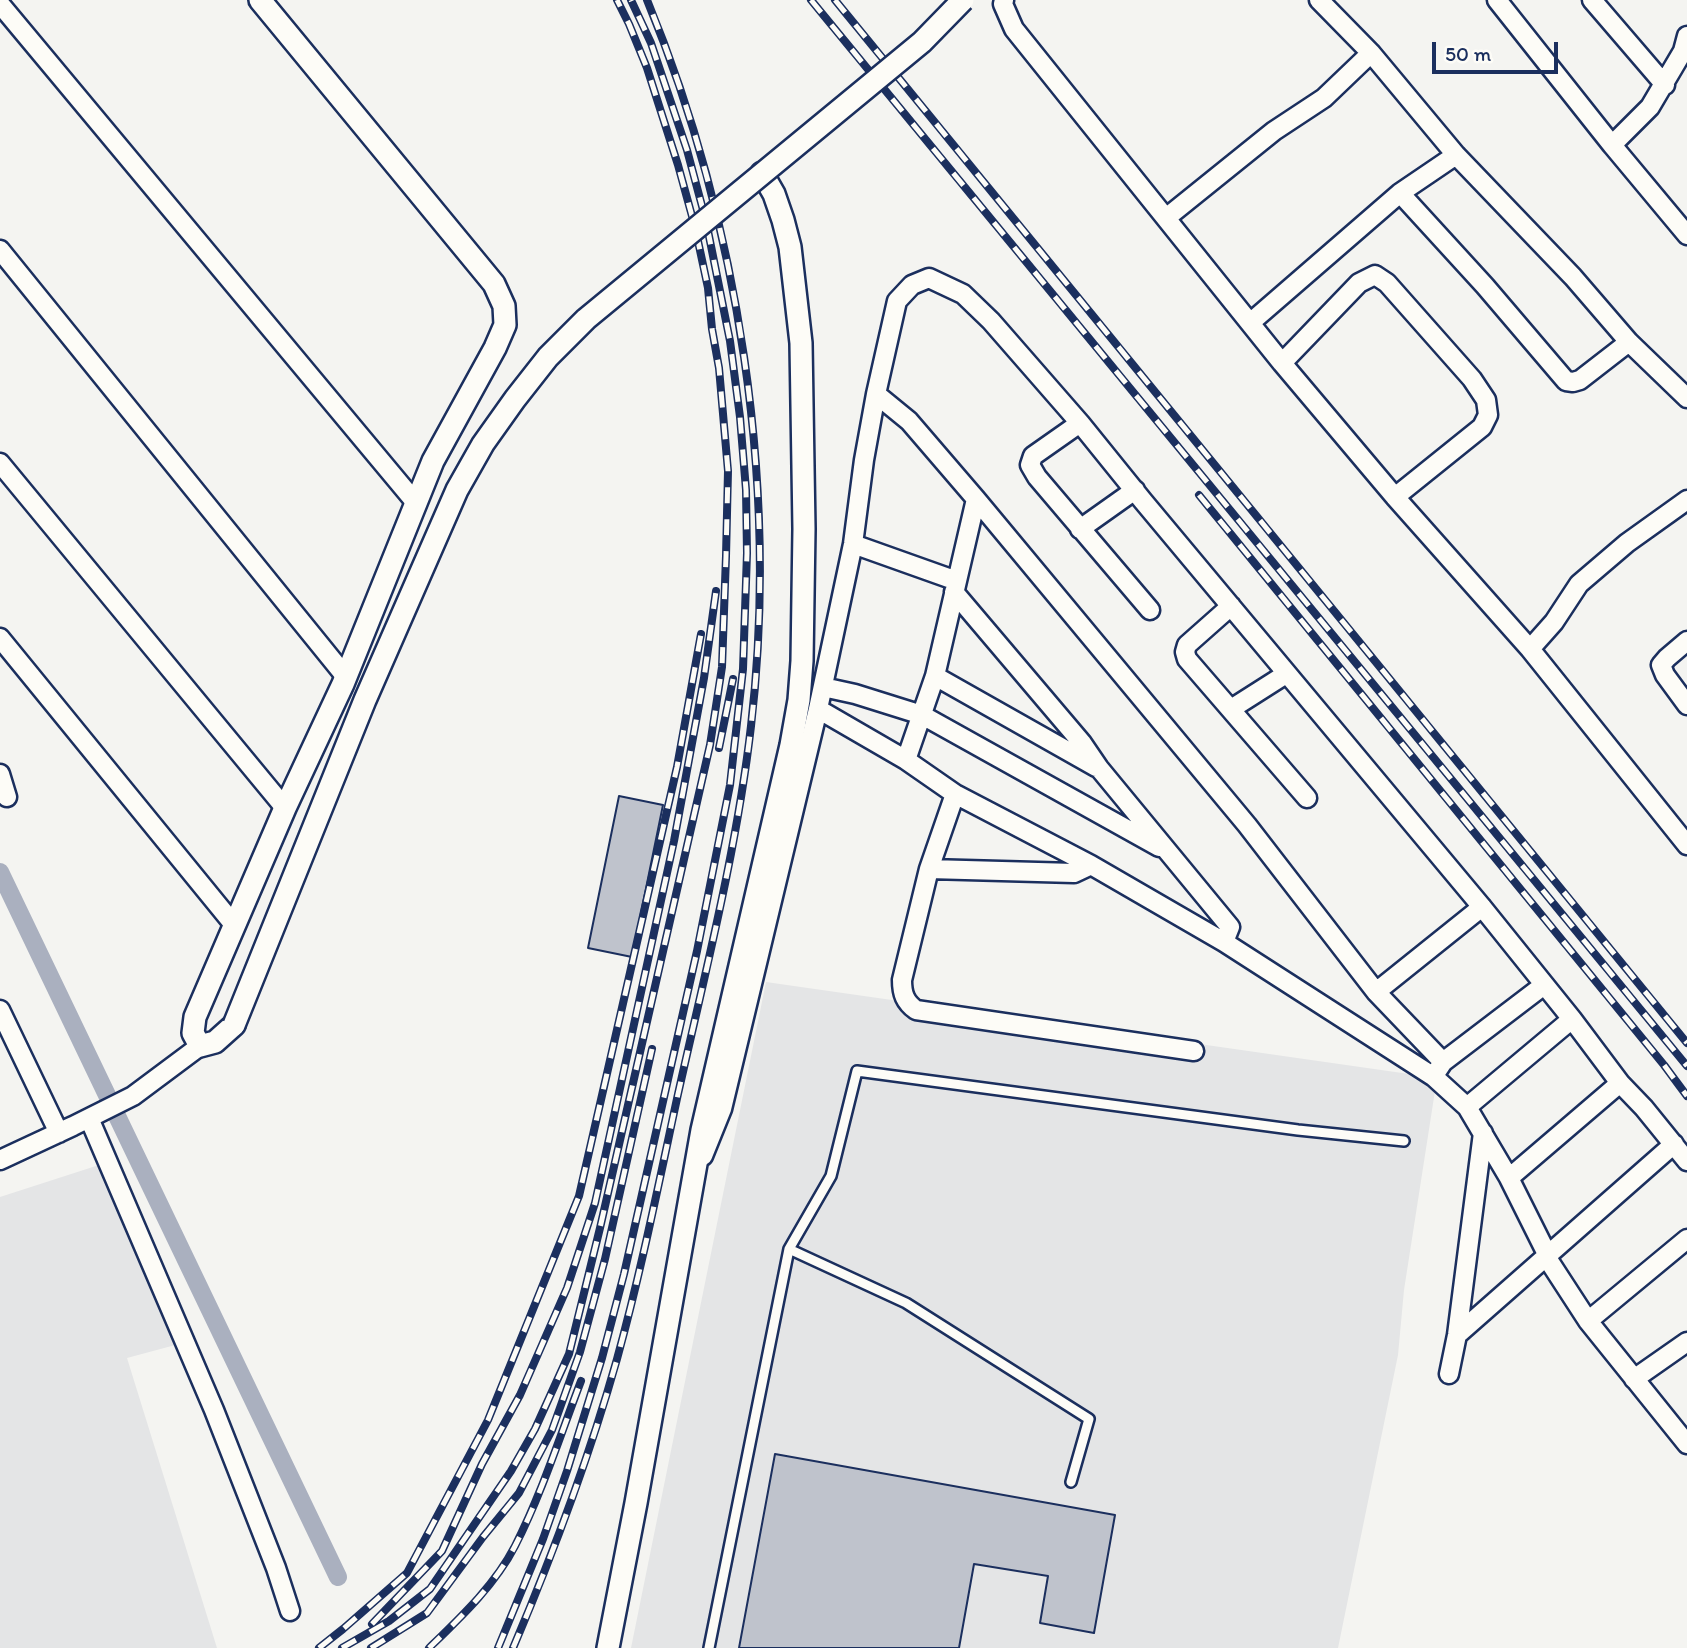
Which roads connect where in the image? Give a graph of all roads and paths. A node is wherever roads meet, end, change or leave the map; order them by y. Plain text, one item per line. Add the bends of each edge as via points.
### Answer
1 (260, 0) edge
2 (963, 0) edge
3 (1004, 0) edge
4 (1318, 0) edge
5 (1497, 0) edge
6 (1592, 0) edge
7 (0, 4) edge
8 (1687, 36) edge
9 (1371, 53) junction
10 (1665, 85) junction
11 (1612, 145) junction
12 (1456, 155) junction
13 (762, 173) junction
14 (1400, 193) junction
15 (1166, 218) junction
16 (1687, 235) edge
17 (0, 250) edge
18 (1250, 323) junction
19 (1629, 342) junction
20 (1282, 363) junction
21 (876, 394) junction
22 (1687, 398) edge
23 (1080, 423) junction
24 (0, 463) edge
25 (1135, 490) junction
26 (1395, 497) junction
27 (976, 499) junction
28 (1687, 500) edge
29 (416, 503) junction
30 (1080, 529) junction
31 (853, 544) junction
32 (956, 586) junction
33 (1231, 606) junction
34 (1150, 610) dead end
35 (0, 638) edge
36 (1687, 641) edge
37 (1530, 649) junction
38 (1286, 674) junction
39 (934, 676) junction
40 (346, 677) junction
41 (823, 687) junction
42 (1687, 705) edge
43 (818, 709) junction
44 (1231, 709) junction
45 (922, 715) junction
46 (906, 760) junction
47 (1099, 768) junction
48 (0, 774) edge
49 (955, 793) junction
50 (8, 797) dead end
51 (1307, 798) dead end
52 (285, 808) junction
53 (1685, 839) edge
54 (1170, 853) junction
55 (1091, 865) junction
56 (929, 869) junction
57 (1482, 907) junction
58 (236, 926) junction
59 (1224, 942) junction
60 (1544, 985) junction
61 (1376, 992) junction
62 (0, 1010) edge
63 (1572, 1019) junction
64 (200, 1046) junction
65 (1194, 1051) dead end
66 (1438, 1070) junction
67 (1620, 1083) junction
68 (1467, 1107) junction
69 (96, 1115) junction
70 (59, 1133) junction
71 (1483, 1133) junction
72 (0, 1140) edge
73 (1404, 1141) dead end
74 (1674, 1144) junction
75 (7, 1157) edge
76 (1687, 1161) edge
77 (1509, 1178) junction
78 (692, 1184) junction
79 (1687, 1239) edge
80 (789, 1249) junction
81 (1547, 1254) junction
82 (1588, 1321) junction
83 (1457, 1335) junction
84 (1687, 1342) edge
85 (1449, 1374) dead end
86 (1634, 1379) junction
87 (1687, 1444) edge
88 (1070, 1482) dead end
89 (290, 1611) dead end
90 (608, 1648) edge
91 (709, 1648) edge

1 - 29 street via 494,284 504,306 505,325 495,348 433,461
2 - 13 street, bridge via 922,41
3 - 15 street via 1014,29
4 - 9 street
5 - 11 street
6 - 10 street
7 - 29 street
8 - 10 street
9 - 12 street
9 - 15 street via 1324,97
10 - 11 street
11 - 16 street
12 - 14 street
12 - 19 street
13 - 64 street, bridge via 586,319 548,357 483,444 457,490 365,700 234,1025 215,1042
13 - 78 street via 774,194 790,247 801,343 802,661 791,744
14 - 18 street
14 - 19 street via 1566,381 1580,380
15 - 18 street
17 - 40 street
18 - 20 street
19 - 22 street
20 - 26 street
20 - 26 street via 1359,283 1375,275 1472,379 1486,400 1488,415 1482,427
21 - 23 street via 897,301 912,285 929,278 963,294
21 - 27 street via 909,421
21 - 31 street
23 - 25 street
23 - 30 street via 1033,456 1030,465
24 - 52 street
25 - 30 street
25 - 33 street
26 - 37 street
27 - 32 street
27 - 61 street via 1247,825
28 - 37 street via 1578,584
29 - 40 street
30 - 34 street
31 - 32 street
31 - 41 street
32 - 39 street
32 - 47 street
33 - 38 street
33 - 44 street via 1187,645 1185,652
35 - 58 street
36 - 42 street via 1661,665
37 - 53 street
38 - 44 street
38 - 57 street
39 - 45 street
39 - 47 street
40 - 52 street
41 - 43 street
41 - 45 street
43 - 46 street
43 - 78 street via 722,1109
44 - 51 street
45 - 46 street
45 - 54 street
46 - 49 street
47 - 54 street
48 - 50 street
49 - 55 street
49 - 56 street
52 - 58 street
54 - 59 street via 1230,927
55 - 56 street via 1074,873
55 - 59 street
56 - 65 street via 902,980 904,997 916,1010
57 - 60 street
57 - 61 street
58 - 64 street via 195,1017 192,1033
59 - 66 street
60 - 63 street
60 - 66 street
61 - 66 street
62 - 70 street
63 - 67 street
63 - 68 street
64 - 69 street via 133,1096
66 - 68 street
67 - 74 street
67 - 77 street
68 - 71 street
69 - 70 street
69 - 89 street
70 - 75 street
71 - 77 street
71 - 83 street
72 - 75 street
73 - 80 lane via 858,1071 831,1176
74 - 76 street
74 - 81 street
77 - 81 street
78 - 90 street
79 - 82 street
80 - 88 lane via 906,1303 1089,1419
80 - 91 lane
81 - 82 street
81 - 83 street
82 - 86 street
83 - 85 street
84 - 86 street
86 - 87 street

